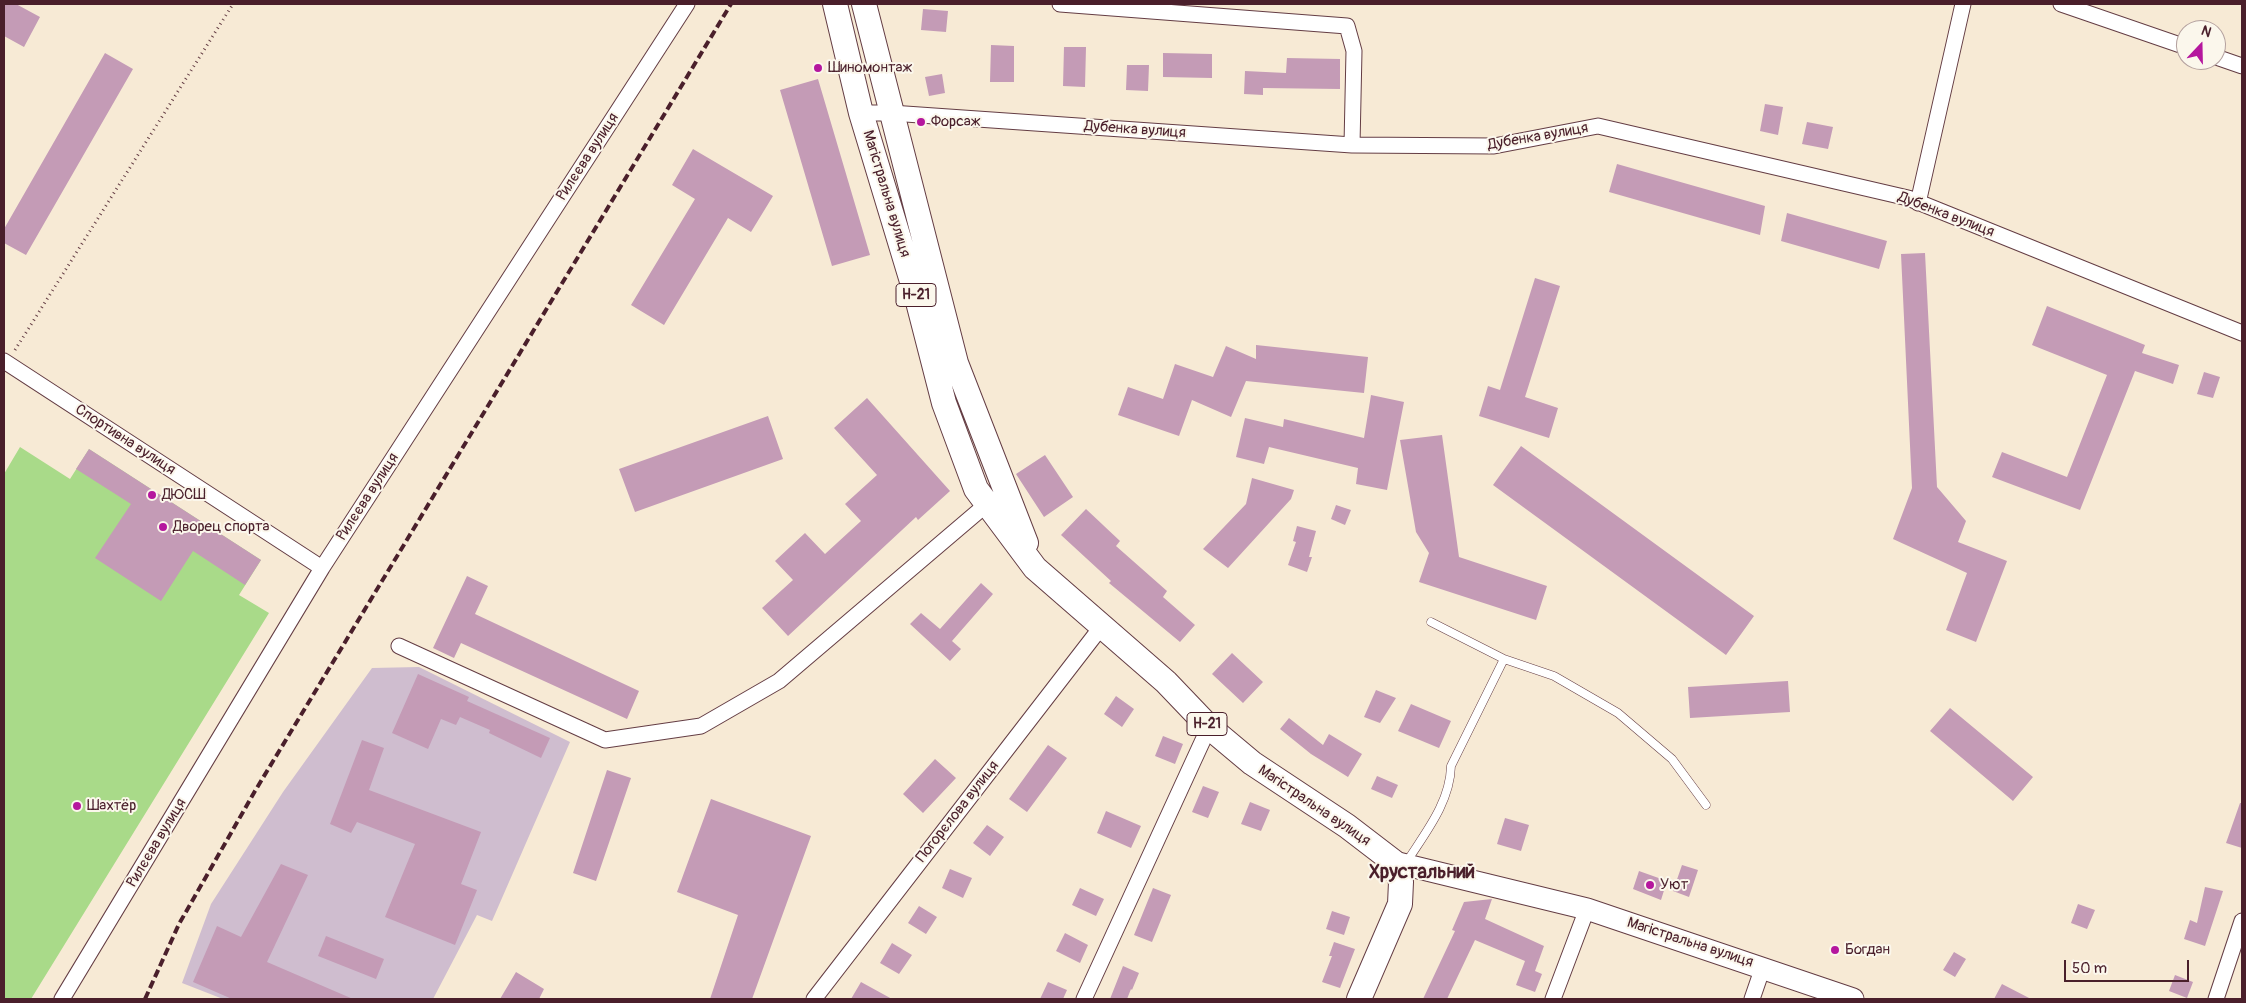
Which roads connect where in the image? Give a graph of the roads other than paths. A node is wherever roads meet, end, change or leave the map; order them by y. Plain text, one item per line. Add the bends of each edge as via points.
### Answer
1 (688, 4) edge
2 (835, 4) edge
3 (864, 4) edge
4 (1060, 4) edge
5 (1963, 4) edge
6 (2061, 4) edge
7 (2176, 43) edge
8 (2226, 60) edge
9 (2242, 66) edge
10 (861, 113) junction
11 (891, 113) junction
12 (1352, 145) junction
13 (1918, 203) junction
14 (2242, 333) edge
15 (5, 362) edge
16 (987, 504) junction
17 (322, 568) junction
18 (1035, 568) junction
19 (1431, 622) dead end
20 (1102, 626) junction
21 (399, 646) dead end
22 (1504, 659) junction
23 (1209, 727) junction
24 (1706, 805) dead end
25 (1400, 863) junction
26 (1587, 909) junction
27 (2242, 921) edge
28 (1763, 967) junction
29 (62, 999) edge
30 (814, 999) edge
31 (1084, 999) edge
32 (1359, 999) edge
33 (1553, 999) edge
34 (1752, 999) edge
35 (1853, 999) edge
36 (2216, 999) edge

1 - 17 street, Рилєєва вулиця
2 - 10 main road, Магістральна вулиця / Н-21
3 - 11 main road, Магістральна вулиця
4 - 12 street via 1347,26 1354,50
5 - 13 street
6 - 7 street
8 - 9 street
10 - 11 street, Дубенка вулиця
10 - 16 main road, Магістральна вулиця / Н-21 via 917,298 944,403 976,489
11 - 12 street, Дубенка вулиця
11 - 18 main road, Магістральна вулиця via 956,362
12 - 13 street, Дубенка вулиця via 1494,146 1598,126 1908,198
13 - 14 street, Дубенка вулиця
15 - 17 street, Спортивна вулиця
16 - 18 main road, Магістральна вулиця / Н-21
16 - 21 street via 780,681 701,726 605,740
17 - 29 street, Рилєєва вулиця
18 - 20 main road, Магістральна вулиця / Н-21
19 - 22 lane
20 - 23 main road, Магістральна вулиця / Н-21 via 1166,682
20 - 30 street, Погорєлова вулиця
22 - 24 lane via 1554,676 1618,713 1672,759
22 - 25 lane via 1451,766 1451,781 1437,815
23 - 25 main road, Магістральна вулиця / Н-21 via 1252,763
23 - 31 street
25 - 26 street, Магістральна вулиця
25 - 32 main road via 1400,904
26 - 28 street, Магістральна вулиця
26 - 33 street
27 - 36 street
28 - 34 street
28 - 35 street, Магістральна вулиця

